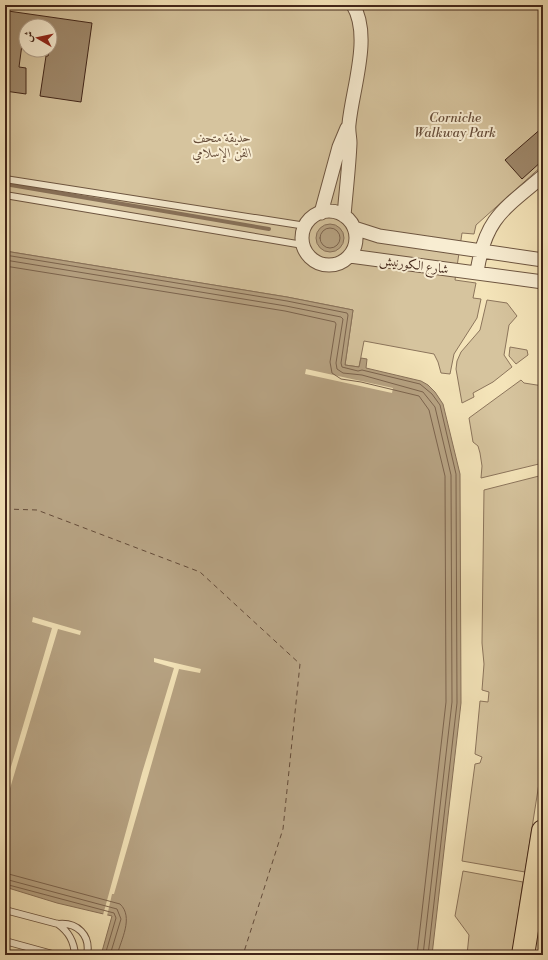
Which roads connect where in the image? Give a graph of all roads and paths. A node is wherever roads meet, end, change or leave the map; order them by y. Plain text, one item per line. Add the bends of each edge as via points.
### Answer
1 (353, 5) edge
2 (348, 126) junction
3 (543, 176) edge
4 (5, 179) edge
5 (5, 195) edge
6 (321, 213) junction
7 (344, 216) junction
8 (306, 226) junction
9 (354, 228) junction
10 (303, 245) junction
11 (480, 252) junction
12 (350, 256) junction
13 (543, 260) edge
14 (477, 272) junction
15 (543, 282) edge
16 (543, 831) edge
17 (536, 878) junction
18 (5, 910) edge
19 (58, 924) junction
20 (543, 928) edge
21 (5, 941) edge
22 (25, 947) junction
23 (33, 955) edge
24 (56, 955) edge
25 (75, 955) edge
26 (87, 955) edge
27 (523, 955) edge

1 - 2 street via 360,27 360,45
2 - 6 street via 339,147
2 - 7 street via 350,142
3 - 11 street via 507,206 492,223
4 - 8 lane
5 - 10 lane
6 - 7 street via 328,211
6 - 8 street
7 - 9 street
8 - 10 street via 303,232
9 - 11 street, شارع الكورنيش via 379,236
9 - 12 street via 356,243
10 - 12 street via 312,259 323,264 335,265
11 - 13 street, شارع الكورنيش
11 - 14 street
12 - 14 street, شارع الكورنيش
14 - 15 street, شارع الكورنيش
16 - 17 highway
17 - 20 highway
17 - 27 highway
18 - 19 lane
19 - 25 lane via 72,939
19 - 26 lane via 70,924 81,931 88,942
21 - 22 lane
22 - 23 lane
22 - 24 lane

